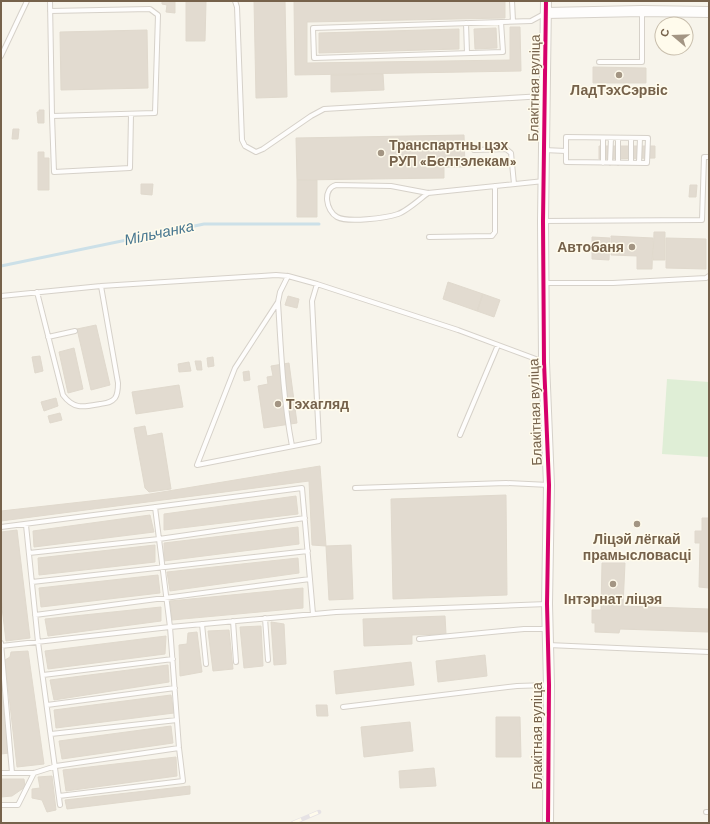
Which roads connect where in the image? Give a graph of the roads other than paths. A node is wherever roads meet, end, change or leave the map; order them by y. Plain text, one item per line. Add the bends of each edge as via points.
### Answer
1 (27, 1) edge
2 (50, 1) edge
3 (235, 1) edge
4 (512, 1) edge
5 (546, 1) edge
6 (671, 6) edge
7 (50, 11) junction
8 (642, 11) junction
9 (709, 12) edge
10 (546, 13) junction
11 (513, 21) junction
12 (502, 22) junction
13 (466, 23) junction
14 (467, 53) junction
15 (1, 56) edge
16 (599, 62) dead end
17 (544, 96) junction
18 (131, 114) junction
19 (52, 116) junction
20 (603, 138) junction
21 (611, 138) junction
22 (618, 138) junction
23 (632, 138) junction
24 (640, 138) junction
25 (474, 150) dead end
26 (544, 150) junction
27 (566, 150) junction
28 (709, 157) edge
29 (603, 163) junction
30 (610, 163) junction
31 (618, 163) junction
32 (631, 163) junction
33 (639, 164) junction
34 (704, 179) junction
35 (709, 179) edge
36 (544, 181) junction
37 (514, 184) junction
38 (495, 186) junction
39 (428, 193) junction
40 (543, 221) junction
41 (430, 237) dead end
42 (288, 276) junction
43 (709, 276) edge
44 (543, 283) junction
45 (317, 284) junction
46 (101, 286) junction
47 (37, 292) junction
48 (1, 296) edge
49 (278, 302) junction
50 (75, 331) dead end
51 (48, 337) junction
52 (498, 345) junction
53 (544, 362) junction
54 (460, 435) dead end
55 (292, 446) junction
56 (549, 485) junction
57 (355, 488) dead end
58 (156, 507) junction
59 (305, 518) junction
60 (26, 525) junction
61 (1, 527) edge
62 (159, 539) junction
63 (308, 550) junction
64 (29, 553) junction
65 (163, 567) junction
66 (310, 579) junction
67 (32, 582) junction
68 (167, 598) junction
69 (547, 604) junction
70 (313, 614) junction
71 (35, 615) junction
72 (265, 618) junction
73 (233, 621) junction
74 (202, 624) junction
75 (170, 627) junction
76 (548, 629) junction
77 (419, 639) dead end
78 (38, 642) junction
79 (1, 643) edge
80 (548, 645) junction
81 (1, 646) edge
82 (709, 652) edge
83 (172, 658) junction
84 (268, 660) dead end
85 (236, 662) dead end
86 (206, 664) dead end
87 (43, 675) junction
88 (548, 685) junction
89 (175, 688) junction
90 (47, 705) junction
91 (344, 707) dead end
92 (177, 720) junction
93 (51, 734) junction
94 (179, 748) junction
95 (56, 766) junction
96 (1, 773) edge
97 (12, 773) junction
98 (34, 773) junction
99 (59, 796) junction
100 (1, 805) edge
101 (60, 805) dead end
102 (548, 823) edge

1 - 15 lane
2 - 7 lane
3 - 17 lane via 242,140 245,146 256,152 263,150 324,109
4 - 11 lane
5 - 10 street, Блакітная вуліца
6 - 8 street
6 - 9 street
7 - 18 lane via 150,9 158,15 155,113
7 - 19 lane
8 - 10 street
8 - 16 lane via 642,62
10 - 11 lane via 531,21
10 - 17 street, Блакітная вуліца
11 - 12 lane
12 - 13 lane
12 - 14 lane via 503,52
13 - 14 lane
13 - 14 lane via 313,28 314,58
17 - 26 street, Блакітная вуліца
18 - 19 lane
18 - 19 lane via 130,168 54,172
20 - 21 lane
20 - 27 lane via 566,137
20 - 29 lane
21 - 22 lane
21 - 30 lane
22 - 23 lane
22 - 31 lane
23 - 24 lane
23 - 32 lane
24 - 33 lane
24 - 33 lane via 648,138 647,163
25 - 37 lane via 509,150
26 - 27 lane
26 - 36 street, Блакітная вуліца
27 - 29 lane via 566,162
28 - 34 lane via 704,157
29 - 30 lane
30 - 31 lane
31 - 32 lane
32 - 33 lane
34 - 35 lane
34 - 40 lane via 702,220
36 - 37 lane
36 - 40 street, Блакітная вуліца
37 - 38 lane
38 - 39 lane
38 - 41 lane via 495,232 492,236
39 - 39 lane via 398,214 354,220 336,216 327,204 328,190 336,185 391,186
40 - 44 street, Блакітная вуліца
42 - 45 lane
42 - 46 lane
42 - 49 lane
43 - 44 lane via 613,283
44 - 53 street, Блакітная вуліца
45 - 52 lane
45 - 55 lane via 312,301 319,441
46 - 47 lane
46 - 51 lane via 118,383 115,398 110,402 84,407 68,401 63,395
47 - 48 lane
47 - 51 lane
49 - 55 lane via 287,424
49 - 55 lane via 236,368 197,465
50 - 51 lane
52 - 53 lane
52 - 54 lane
53 - 56 street, Блакітная вуліца
56 - 57 lane via 498,483
56 - 69 street, Блакітная вуліца
58 - 59 lane via 302,488
58 - 60 lane
58 - 62 lane
59 - 62 lane
59 - 63 lane
60 - 61 lane
60 - 64 lane
62 - 64 lane
62 - 65 lane
63 - 65 lane
63 - 66 lane
64 - 67 lane
65 - 67 lane
65 - 68 lane
66 - 68 lane
66 - 70 lane
67 - 71 lane
68 - 71 lane
68 - 75 lane
69 - 70 lane
69 - 76 street, Блакітная вуліца
70 - 72 lane
71 - 78 lane
72 - 73 lane
72 - 84 lane
73 - 74 lane
73 - 85 lane
74 - 75 lane
74 - 86 lane
75 - 78 lane
75 - 83 lane
76 - 77 lane
76 - 80 street, Блакітная вуліца
78 - 81 lane
78 - 87 lane
79 - 81 lane
80 - 82 lane
80 - 88 street, Блакітная вуліца
81 - 97 lane
83 - 87 lane
83 - 89 lane
87 - 90 lane
88 - 91 lane via 517,686
88 - 102 street, Блакітная вуліца
89 - 90 lane
89 - 92 lane
90 - 93 lane
92 - 93 lane
92 - 94 lane
93 - 95 lane
94 - 95 lane
94 - 99 lane via 183,781
95 - 98 lane
95 - 99 lane
96 - 97 lane
97 - 98 lane
98 - 100 lane via 18,805
99 - 101 lane

